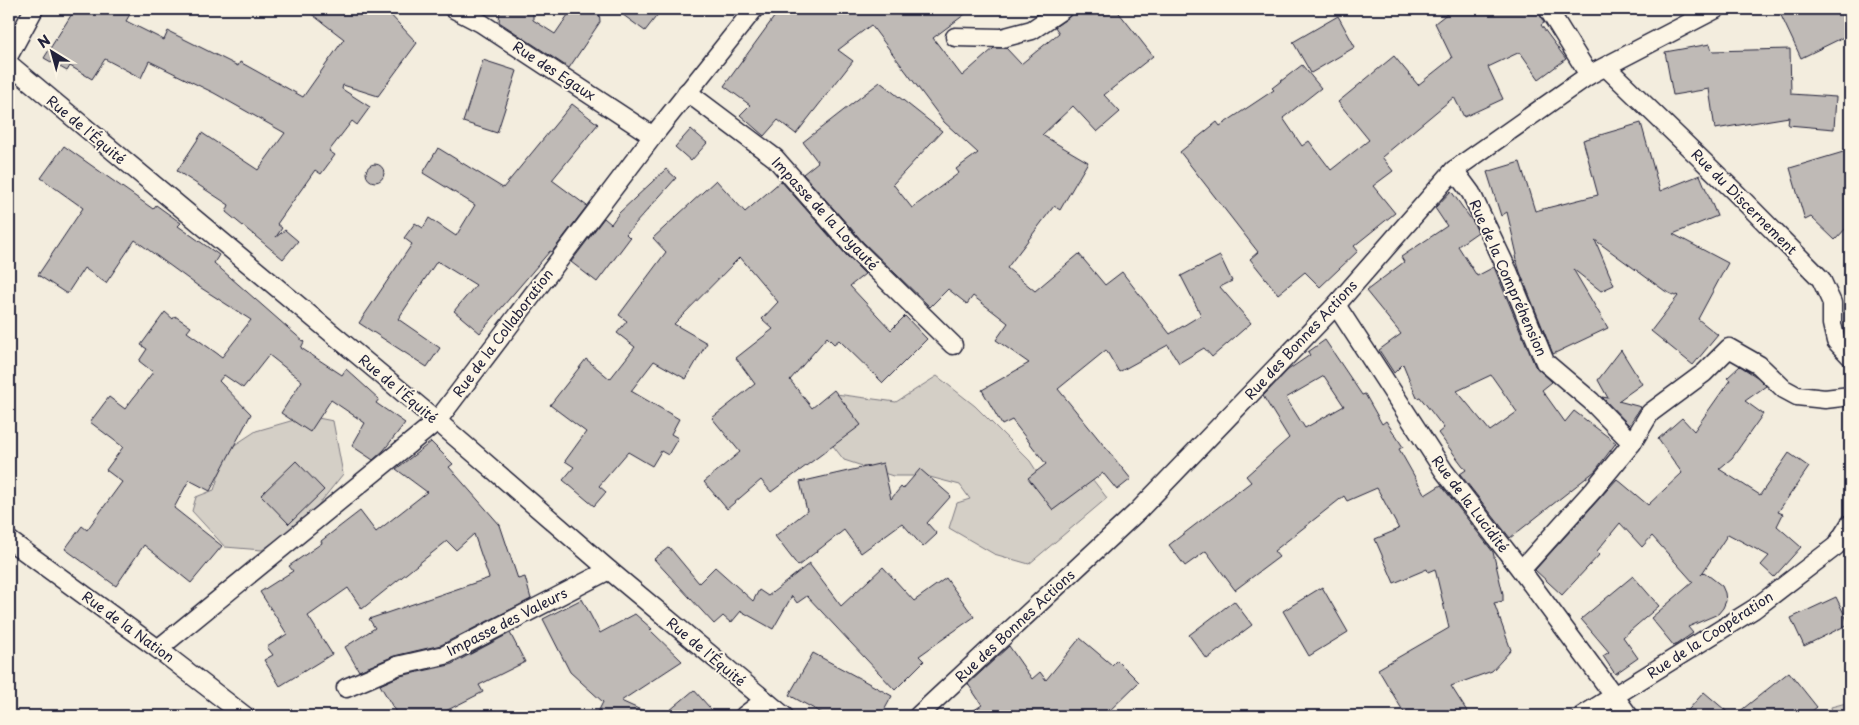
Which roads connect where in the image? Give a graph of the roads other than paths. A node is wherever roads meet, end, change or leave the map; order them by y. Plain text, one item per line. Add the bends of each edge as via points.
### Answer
1 (34, 9) edge
2 (454, 9) edge
3 (754, 9) edge
4 (1062, 9) edge
5 (1548, 9) edge
6 (1716, 9) edge
7 (482, 16) edge
8 (955, 37) dead end
9 (9, 56) edge
10 (9, 64) edge
11 (1606, 66) junction
12 (1589, 75) junction
13 (687, 92) junction
14 (653, 136) junction
15 (1454, 170) junction
16 (1336, 305) junction
17 (953, 345) dead end
18 (1850, 356) edge
19 (1850, 396) edge
20 (437, 421) junction
21 (1632, 443) junction
22 (1850, 524) edge
23 (9, 540) edge
24 (609, 570) junction
25 (1521, 570) junction
26 (158, 649) junction
27 (346, 688) dead end
28 (1614, 696) junction
29 (764, 701) junction
30 (245, 716) edge
31 (744, 716) edge
32 (784, 716) edge
33 (918, 716) edge
34 (1582, 716) edge
35 (1629, 716) edge

1 - 9 street
2 - 7 street, Rue des Egaux
3 - 13 street, Rue de la Collaboration
4 - 8 street via 1032,30 1002,38
5 - 12 street
6 - 11 street, Rue des Bonnes Actions
7 - 14 street, Rue des Egaux
10 - 20 street, Rue de l'Équité
11 - 12 street, Rue des Bonnes Actions
11 - 18 street, Rue du Discernement via 1821,280 1832,302 1836,341
12 - 15 street, Rue des Bonnes Actions
13 - 14 street, Rue de la Collaboration
13 - 17 street, Impasse de la Loyauté via 775,158 855,249
14 - 20 street, Rue de la Collaboration
15 - 16 street, Rue des Bonnes Actions
15 - 21 street, Rue de la Compréhension via 1471,193 1508,271 1545,362 1591,401
16 - 25 street, Rue de la Lucidité via 1444,471
16 - 33 street, Rue des Bonnes Actions via 1137,512
19 - 21 street via 1826,399 1797,396 1784,389 1759,365 1729,348 1704,373 1650,413
20 - 24 street, Rue de l'Équité
20 - 26 street, Rue de la Collaboration
21 - 25 street
22 - 28 street, Rue de la Coopération via 1836,546 1754,609
23 - 26 street, Rue de la Nation
24 - 27 street, Impasse des Valeurs via 445,655 397,666
24 - 29 street, Rue de l'Équité
25 - 28 street, Rue de la Lucidité
26 - 30 street, Rue de la Nation
28 - 34 street, Rue de la Coopération
28 - 35 street, Rue de la Lucidité
29 - 31 street
29 - 32 street, Rue de l'Équité

